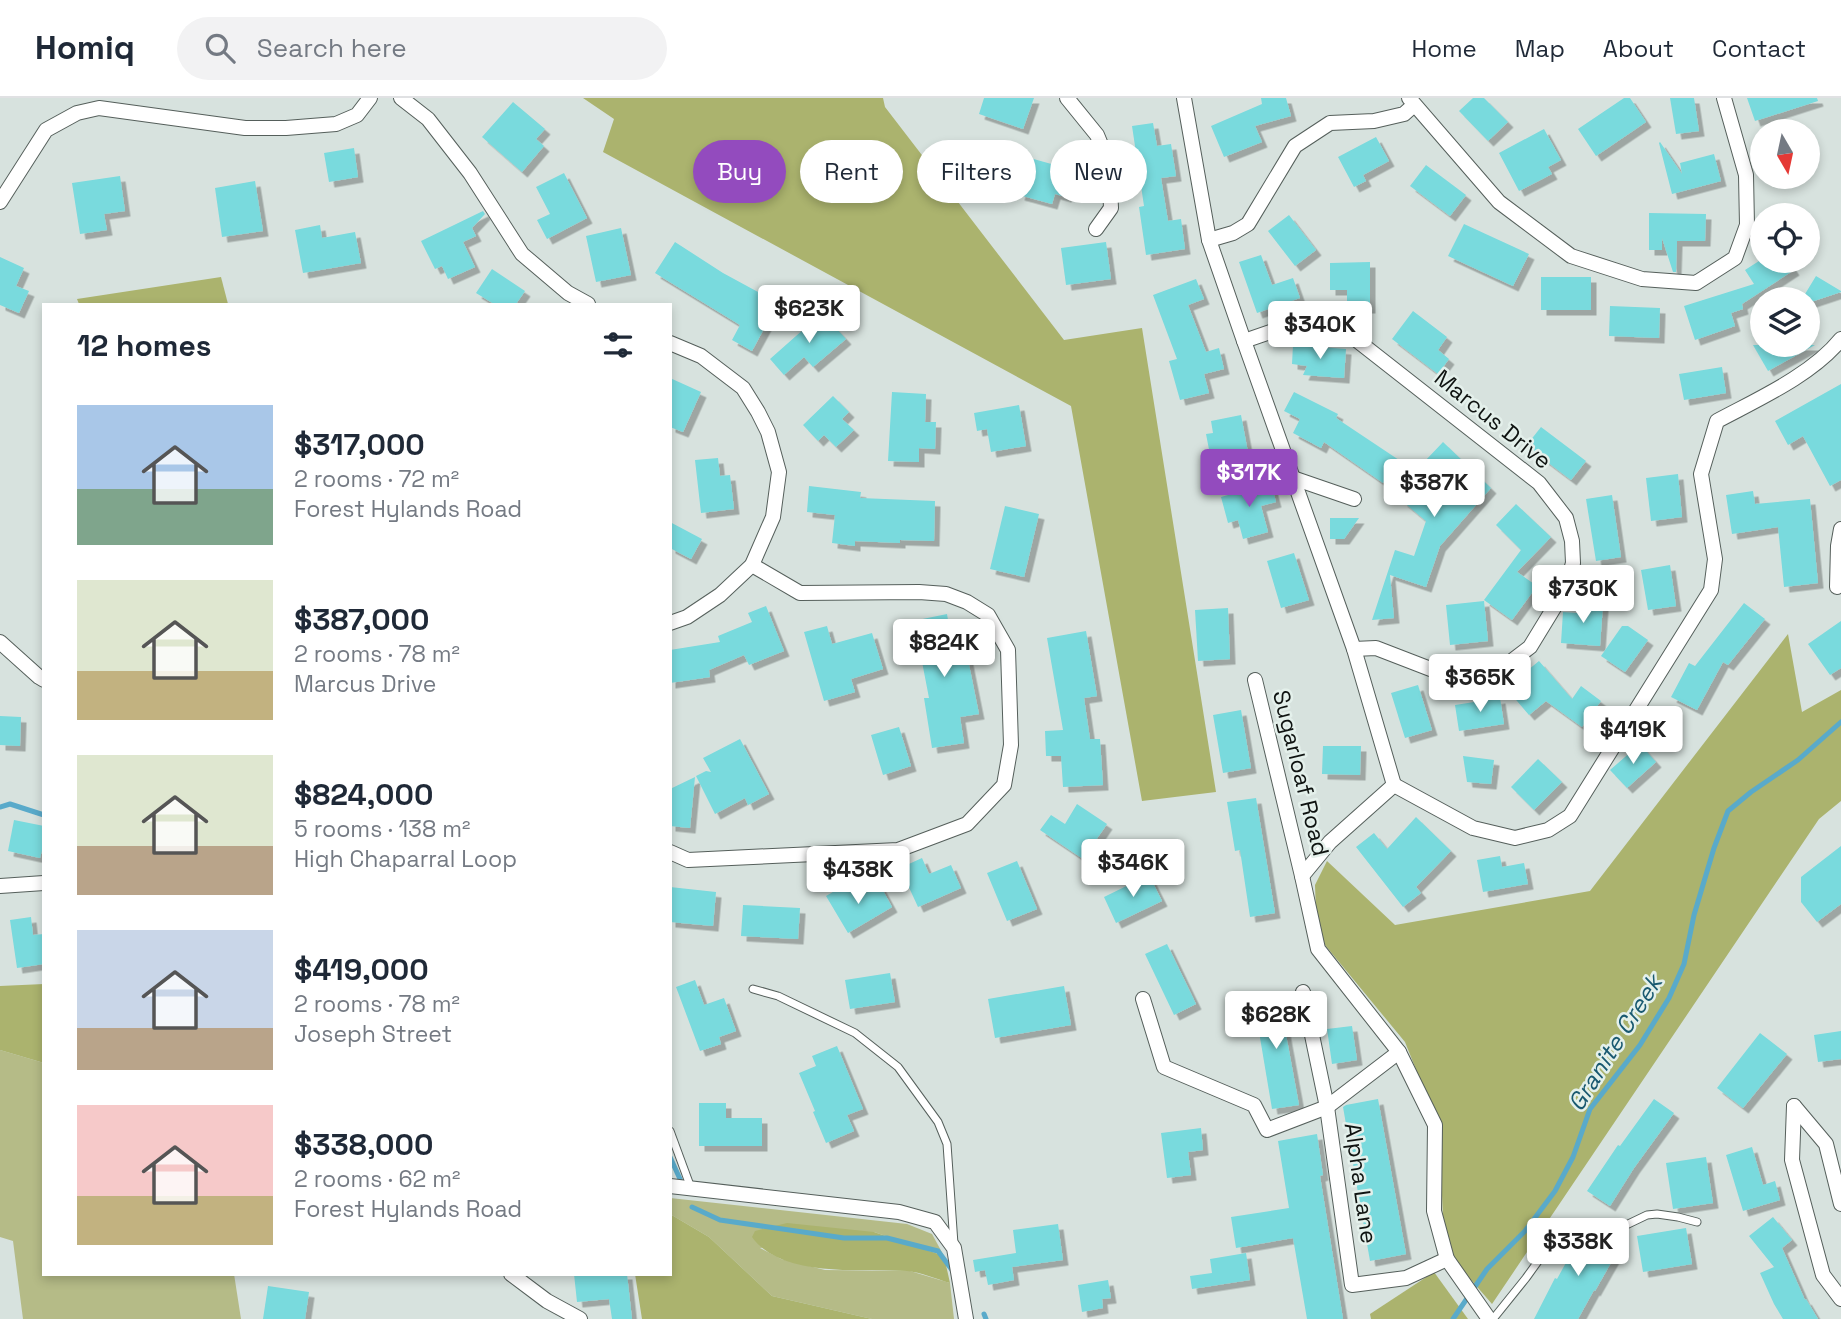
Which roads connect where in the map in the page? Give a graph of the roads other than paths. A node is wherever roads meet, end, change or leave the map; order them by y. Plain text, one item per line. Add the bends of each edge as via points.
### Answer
1 (370, 98) edge
2 (401, 98) edge
3 (1067, 98) edge
4 (1184, 98) edge
5 (1724, 98) edge
6 (1411, 102) edge
7 (0, 202) edge
8 (1096, 229) dead end
9 (1209, 240) junction
10 (586, 303) edge
11 (1841, 339) edge
12 (1244, 341) junction
13 (672, 344) edge
14 (1293, 478) junction
15 (1354, 499) dead end
16 (1841, 530) edge
17 (752, 565) junction
18 (1837, 587) dead end
19 (672, 622) edge
20 (0, 642) edge
21 (1354, 649) junction
22 (42, 679) edge
23 (1255, 680) dead end
24 (1394, 785) junction
25 (672, 853) edge
26 (1302, 876) junction
27 (42, 883) edge
28 (0, 886) edge
29 (753, 989) dead end
30 (1303, 992) dead end
31 (1143, 999) dead end
32 (1399, 1052) junction
33 (1327, 1107) junction
34 (672, 1136) edge
35 (672, 1186) edge
36 (691, 1188) junction
37 (1841, 1204) edge
38 (1697, 1222) dead end
39 (954, 1248) junction
40 (1447, 1259) junction
41 (514, 1276) edge
42 (1841, 1299) edge
43 (965, 1315) edge
44 (580, 1319) edge
45 (1491, 1319) edge

1 - 7 street via 357,115 335,124 286,128 245,128 99,108 76,113 46,130
2 - 10 street via 428,119 470,173 522,254
3 - 8 street via 1097,135 1109,164 1111,208
4 - 9 street
5 - 6 street via 1746,175 1747,225 1735,258 1696,283 1642,279 1571,256 1499,202
6 - 9 street via 1404,114 1330,123 1304,139 1295,146 1248,223
9 - 12 street
11 - 24 street via 1783,386 1717,421 1701,474 1715,559 1711,590 1570,816 1548,830 1515,838 1473,828
12 - 14 street
12 - 21 street, Marcus Drive via 1311,318 1331,320 1539,483 1566,519 1573,563 1566,588 1530,647 1509,663 1459,674 1433,670 1376,648
13 - 17 street via 701,356 743,388 768,432 779,472 773,517
14 - 15 street
14 - 21 street
16 - 18 street
17 - 19 street via 720,595
17 - 25 street via 800,593 946,594 988,615 1008,650 1011,745 1004,785 967,824 898,850 688,860
20 - 22 street
21 - 24 street
23 - 26 street, Sugarloaf Road
24 - 26 street via 1330,842
26 - 32 street, Sugarloaf Road via 1318,949
27 - 28 street
29 - 39 lane via 855,1033 898,1067 939,1122 947,1144
30 - 33 street, Alpha Lane
31 - 33 street via 1164,1067 1254,1105 1267,1130
32 - 33 street
32 - 40 street, Sugarloaf Road via 1435,1125 1434,1211
33 - 40 street, Alpha Lane via 1352,1285 1406,1278
34 - 36 lane
35 - 36 street
36 - 39 street via 899,1212 935,1222
37 - 42 street via 1826,1144 1794,1106 1792,1160 1823,1275
38 - 45 lane via 1657,1214 1624,1226 1562,1228
39 - 43 street
40 - 45 street, Sugarloaf Road
41 - 44 street

